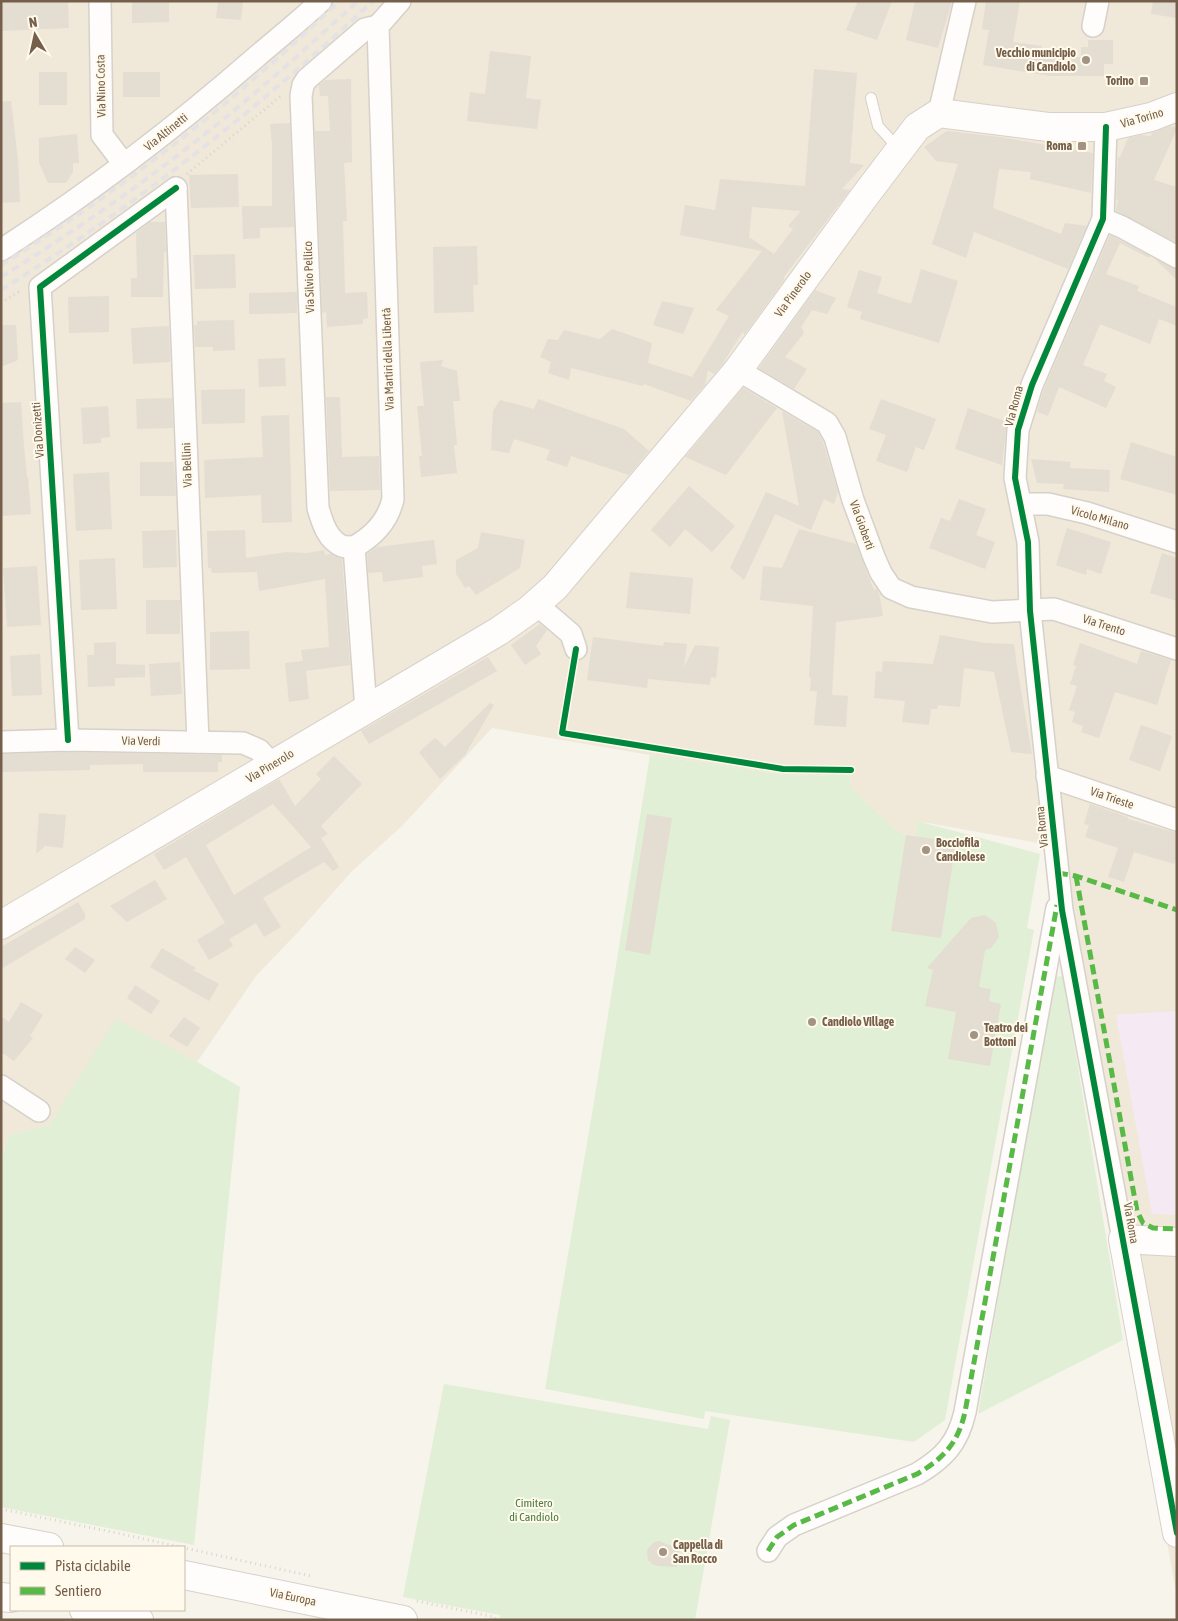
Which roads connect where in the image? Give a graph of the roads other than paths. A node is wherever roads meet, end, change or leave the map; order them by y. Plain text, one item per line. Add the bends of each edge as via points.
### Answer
1 (100, 1) edge
2 (321, 1) edge
3 (400, 1) edge
4 (965, 1) edge
5 (1098, 1) edge
6 (378, 26) junction
7 (1093, 26) dead end
8 (870, 98) dead end
9 (1177, 107) edge
10 (939, 113) junction
11 (1106, 127) junction
12 (899, 150) junction
13 (124, 164) junction
14 (176, 188) joint
15 (1102, 219) junction
16 (1, 250) edge
17 (1177, 257) edge
18 (738, 370) junction
19 (1020, 504) junction
20 (1177, 542) edge
21 (354, 547) junction
22 (536, 604) junction
23 (1030, 611) junction
24 (576, 649) dead end
25 (1177, 649) edge
26 (366, 710) junction
27 (68, 740) junction
28 (1, 742) edge
29 (198, 742) junction
30 (273, 765) junction
31 (1047, 776) junction
32 (1177, 820) edge
33 (1060, 890) junction
34 (1, 925) edge
35 (1, 1086) edge
36 (39, 1111) dead end
37 (1123, 1239) junction
38 (1177, 1242) edge
39 (1177, 1533) edge
40 (1, 1538) edge
41 (44, 1546) edge
42 (768, 1551) dead end
43 (185, 1575) edge
44 (406, 1609) edge
45 (90, 1611) edge
46 (139, 1620) edge

1 - 13 street, Via Nino Costa via 102,135
2 - 13 street, Via Altinetti
3 - 6 street
4 - 10 street
5 - 7 street
6 - 21 street, Via Martiri della Libertà via 393,499 384,522 370,538
6 - 21 street, Via Silvio Pellico via 365,29 307,79 301,96 318,508 326,531 333,540 342,546
8 - 12 lane via 878,126
9 - 11 main road, Via Torino via 1151,117
10 - 11 main road via 1048,128
10 - 12 main road, Via Pinerolo via 917,127
11 - 15 street, Via Roma
12 - 18 main road, Via Pinerolo
13 - 16 street, Via Altinetti
14 - 27 street, Via Donizetti via 40,287
14 - 29 street, Via Bellini
15 - 17 street via 1122,226
15 - 19 street, Via Roma via 1032,385 1018,430 1015,478
18 - 22 main road, Via Pinerolo via 555,587
18 - 23 street, Via Gioberti via 828,423 874,556 891,588 935,603 992,612
19 - 20 street, Vicolo Milano via 1048,504 1087,513
19 - 23 street, Via Roma via 1028,542
21 - 26 street
22 - 24 street via 570,634
22 - 26 main road, Via Pinerolo via 499,631
23 - 25 street, Via Trento via 1054,609
23 - 31 street, Via Roma
26 - 30 main road, Via Pinerolo
27 - 28 street, Via Verdi
27 - 29 street, Via Verdi
29 - 30 street, Via Verdi via 243,743 259,750
30 - 34 main road, Via Pinerolo
31 - 32 street, Via Trieste
31 - 33 street, Via Roma
33 - 37 street, Via Roma
33 - 42 street via 962,1426 949,1449 930,1467 794,1525 777,1537
35 - 36 street
37 - 38 main road
37 - 39 main road, Via Roma
40 - 41 main road
43 - 44 main road, Via Europa
45 - 46 main road

